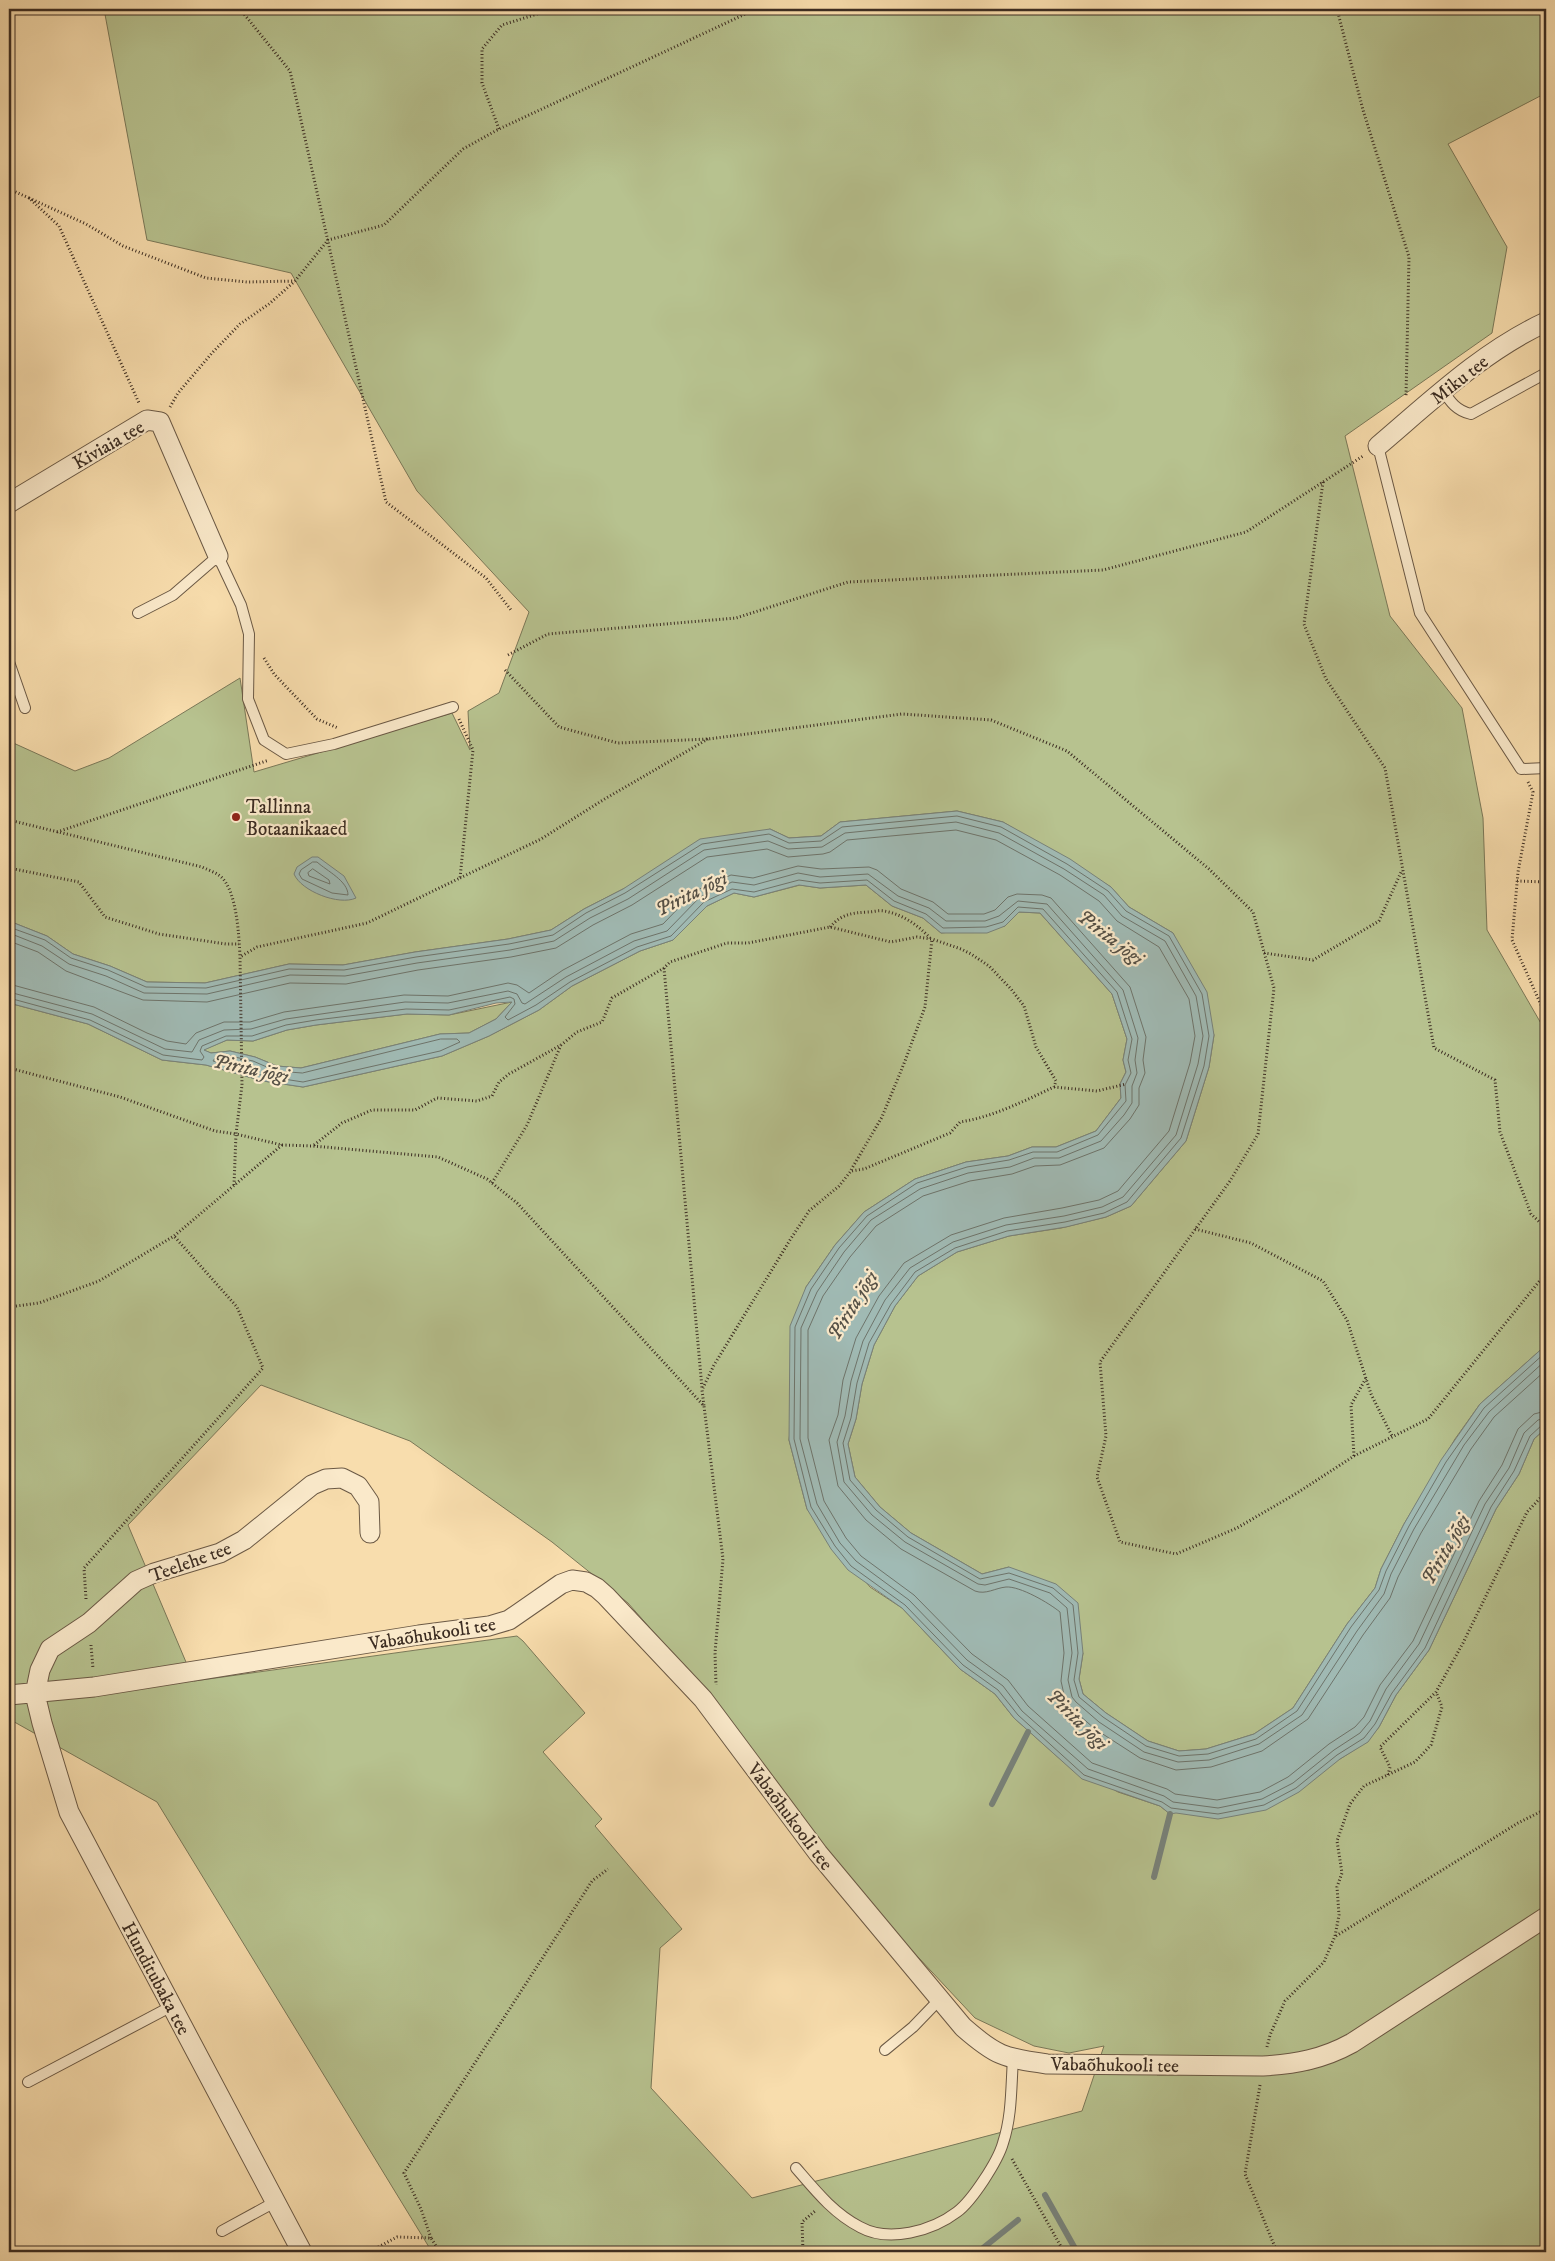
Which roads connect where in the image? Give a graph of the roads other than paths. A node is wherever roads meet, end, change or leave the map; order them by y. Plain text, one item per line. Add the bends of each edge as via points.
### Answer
1 (1546, 322) edge
2 (1546, 373) edge
3 (1443, 390) junction
4 (1378, 446) joint
5 (9, 503) edge
6 (218, 556) junction
7 (138, 613) dead end
8 (9, 662) edge
9 (453, 707) road end
10 (25, 708) dead end
11 (1546, 768) edge
12 (370, 1533) dead end
13 (35, 1694) junction
14 (9, 1695) edge
15 (1546, 1917) edge
16 (939, 2000) junction
17 (172, 2006) junction
18 (885, 2050) dead end
19 (1013, 2059) junction
20 (28, 2082) dead end
21 (796, 2168) dead end
22 (275, 2202) junction
23 (222, 2231) dead end
24 (302, 2252) edge

1 - 3 street, Miku tee via 1492,353
2 - 3 lane via 1471,414 1461,412
3 - 4 street, Miku tee
4 - 11 lane via 1420,613 1521,769
5 - 6 street, Kiviaia tee via 154,421
6 - 7 lane via 173,595
6 - 9 lane via 241,605 249,634 248,699 264,740 286,754 334,744
8 - 10 lane
12 - 13 street, Teelehe tee via 369,1502 358,1486 342,1478 326,1479 312,1485 244,1540 220,1554 136,1581 89,1623 50,1649 40,1670
13 - 14 street, Vabaõhukooli tee
13 - 16 street, Vabaõhukooli tee via 489,1626 509,1620 561,1584 572,1580 586,1582 597,1588 639,1630 716,1715 818,1853
13 - 17 street, Hunditubaka tee via 69,1812
15 - 19 street, Vabaõhukooli tee via 1336,2052 1296,2064 1047,2064
16 - 18 lane
16 - 19 street, Vabaõhukooli tee via 984,2046
17 - 20 lane
17 - 22 street, Hunditubaka tee
19 - 21 lane via 1010,2107 1003,2143 983,2181 958,2211 924,2230 887,2235 861,2228 825,2202
22 - 23 lane
22 - 24 street, Hunditubaka tee

